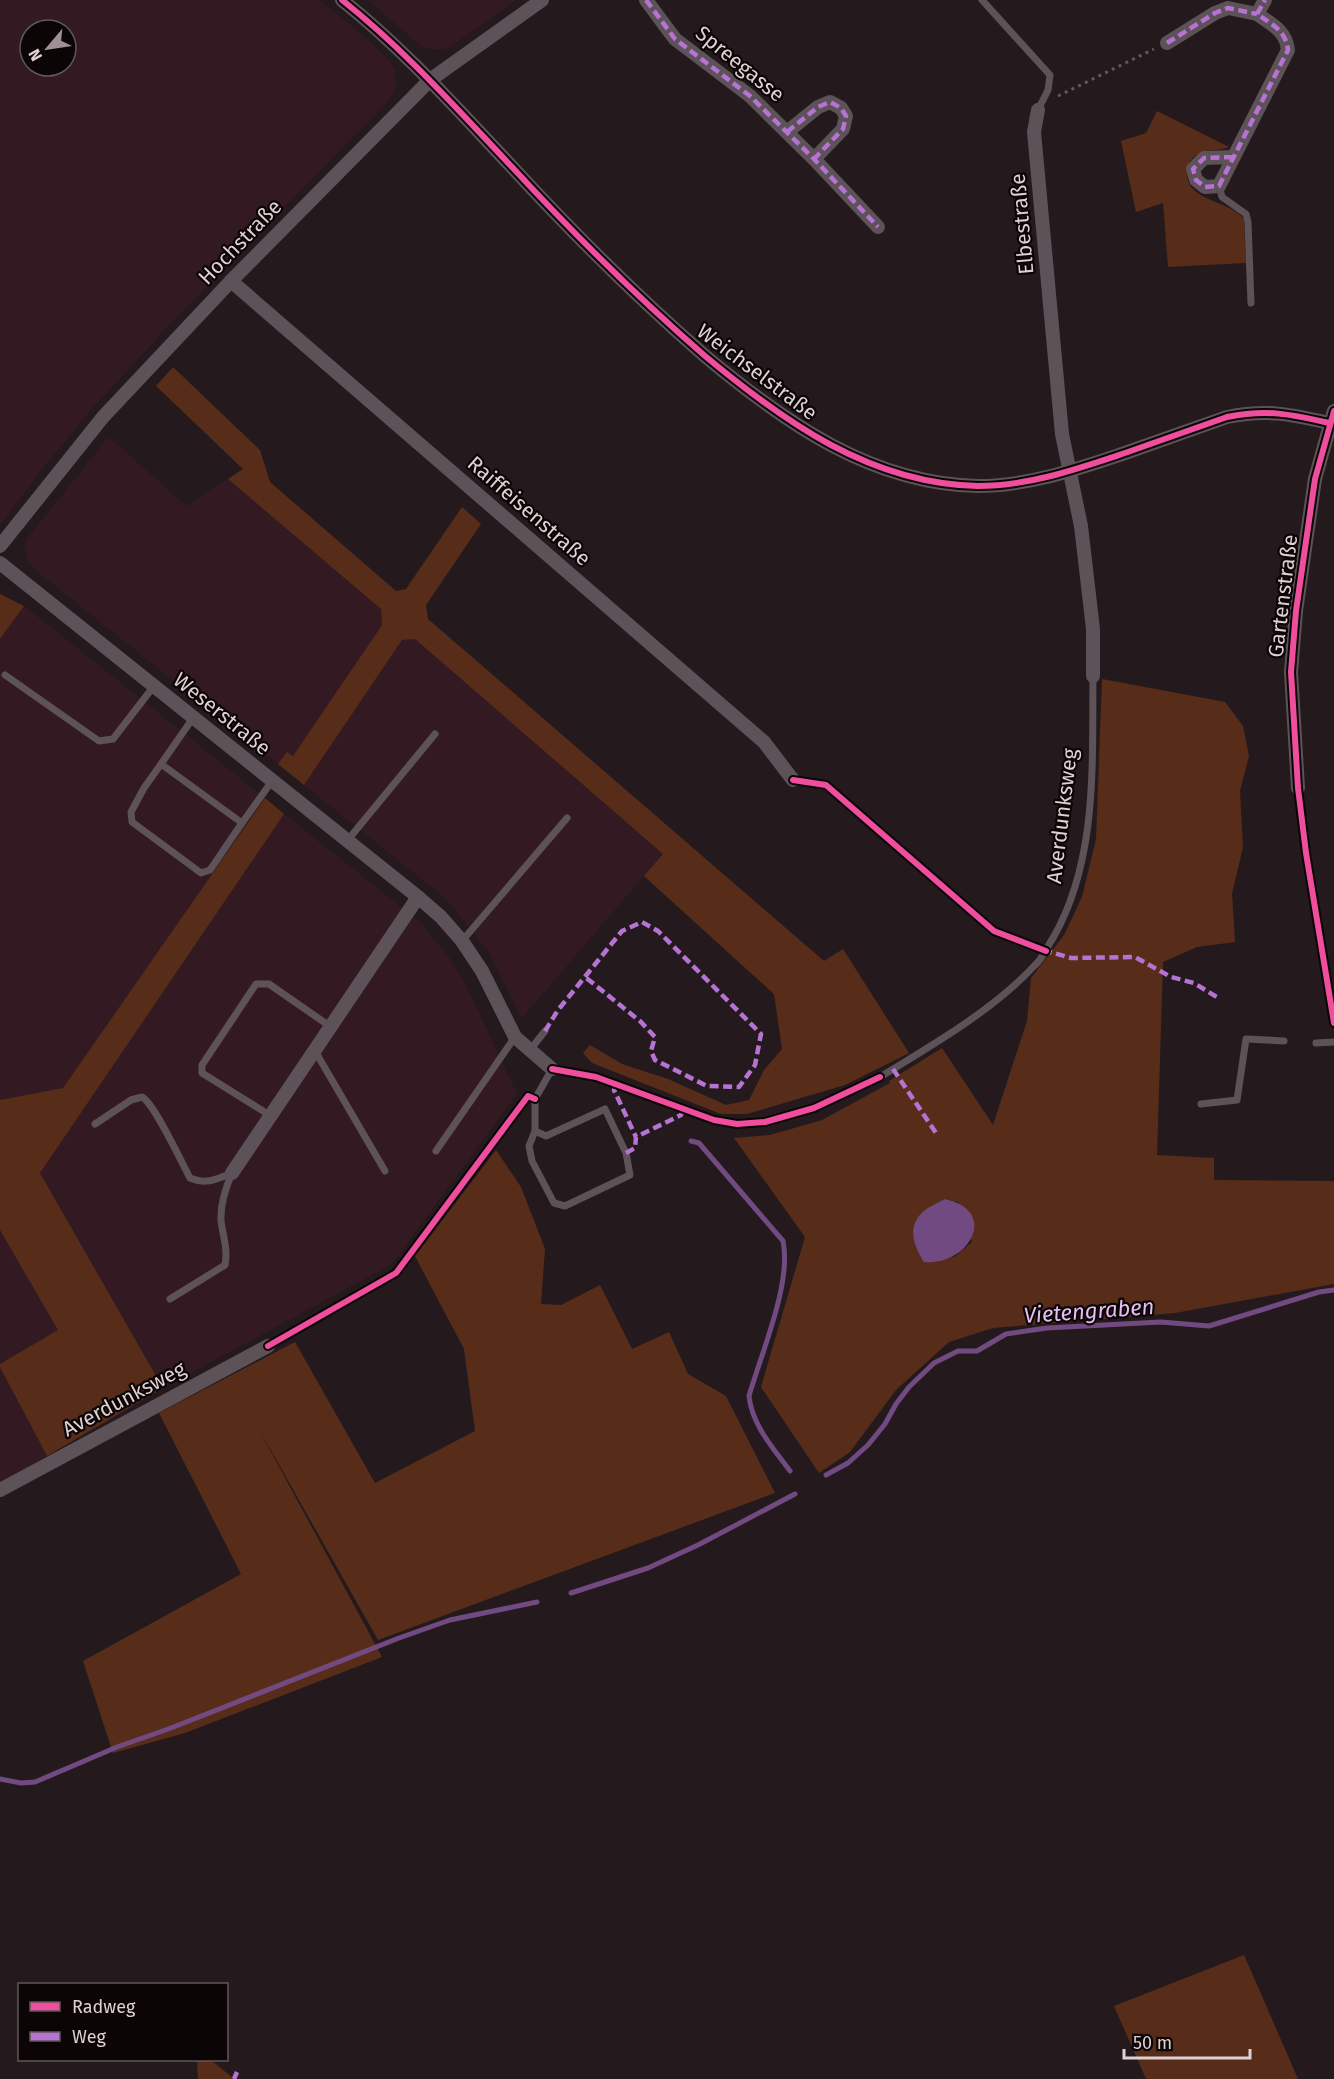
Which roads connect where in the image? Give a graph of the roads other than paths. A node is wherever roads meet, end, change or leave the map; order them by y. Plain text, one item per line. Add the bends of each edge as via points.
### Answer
1 (342, 0) edge
2 (542, 0) edge
3 (646, 0) edge
4 (982, 0) edge
5 (1265, 0) edge
6 (1257, 14) junction
7 (1167, 43) road end
8 (430, 80) junction
9 (1038, 110) joint
10 (787, 132) junction
11 (1233, 157) junction
12 (814, 159) junction
13 (1219, 186) junction
14 (878, 227) dead end
15 (231, 281) junction
16 (1251, 303) dead end
17 (1332, 417) edge
18 (1070, 472) junction
19 (0, 546) edge
20 (0, 563) edge
21 (5, 675) dead end
22 (1093, 676) joint
23 (154, 686) junction
24 (193, 717) junction
25 (435, 734) dead end
26 (161, 764) junction
27 (793, 780) dead end
28 (272, 781) junction
29 (1298, 788) dead end
30 (567, 818) dead end
31 (243, 823) junction
32 (347, 841) junction
33 (418, 897) junction
34 (462, 941) junction
35 (331, 1027) junction
36 (546, 1031) dead end
37 (515, 1037) junction
38 (1284, 1041) dead end
39 (1334, 1042) edge
40 (1316, 1043) dead end
41 (530, 1050) junction
42 (315, 1051) junction
43 (552, 1069) joint
44 (880, 1077) dead end
45 (1202, 1104) dead end
46 (271, 1116) junction
47 (95, 1124) dead end
48 (535, 1131) junction
49 (436, 1151) dead end
50 (385, 1171) dead end
51 (232, 1173) junction
52 (170, 1299) dead end
53 (268, 1346) dead end
54 (0, 1490) edge

1 - 8 street, Weichselstraße
2 - 8 street, Hochstraße
3 - 10 street, Spreegasse via 675,39 750,96
4 - 9 lane, Elbestraße via 1050,75
5 - 6 street
6 - 7 street via 1228,8
6 - 11 street via 1280,30 1287,39 1288,50
8 - 15 street, Hochstraße
8 - 18 street, Weichselstraße via 569,228 673,328 747,391 797,427 878,467 931,481 978,486 1040,480
9 - 18 street, Elbestraße via 1035,132 1062,434
10 - 12 street, Spreegasse
10 - 12 street, Spreegasse via 818,107 830,102 841,108 846,116 843,129
11 - 13 street
11 - 13 street via 1204,158 1193,169 1196,180 1205,187
12 - 14 street, Spreegasse
13 - 16 lane via 1222,197 1246,214
15 - 19 street, Hochstraße via 103,417
15 - 27 street, Raiffeisenstraße via 764,742
17 - 18 street, Weichselstraße via 1253,412 1227,417
17 - 29 street, Gartenstraße via 1315,479 1296,612 1291,672
18 - 22 street, Averdunksweg via 1081,526 1093,629
20 - 23 street, Weserstraße
21 - 23 lane via 99,741 113,739
22 - 44 lane, Averdunksweg via 1092,780 1083,851 1073,896 1061,924 1037,964 1019,982 975,1016
23 - 24 street, Weserstraße
24 - 26 lane
24 - 28 street, Weserstraße
25 - 32 lane
26 - 31 lane
26 - 31 lane via 131,812 132,822 201,873 210,870
28 - 31 lane
28 - 32 street, Weserstraße
30 - 34 lane
32 - 33 street, Weserstraße
33 - 34 street, Weserstraße
33 - 35 street
34 - 37 street, Weserstraße via 482,971
35 - 42 street
35 - 46 lane via 269,984 256,984 202,1065 202,1073
36 - 41 lane
37 - 41 street, Weserstraße
37 - 49 lane
38 - 45 lane via 1246,1039 1237,1100
39 - 40 lane
41 - 43 street, Weserstraße
42 - 46 street
42 - 50 lane
43 - 48 lane via 536,1099
46 - 51 street
47 - 51 lane via 142,1097 147,1099 190,1178 210,1182
48 - 48 lane via 529,1146 532,1161 554,1203 566,1206 630,1175 626,1153 605,1109 546,1136
51 - 52 lane via 221,1219 228,1253 225,1264
53 - 54 street, Averdunksweg

